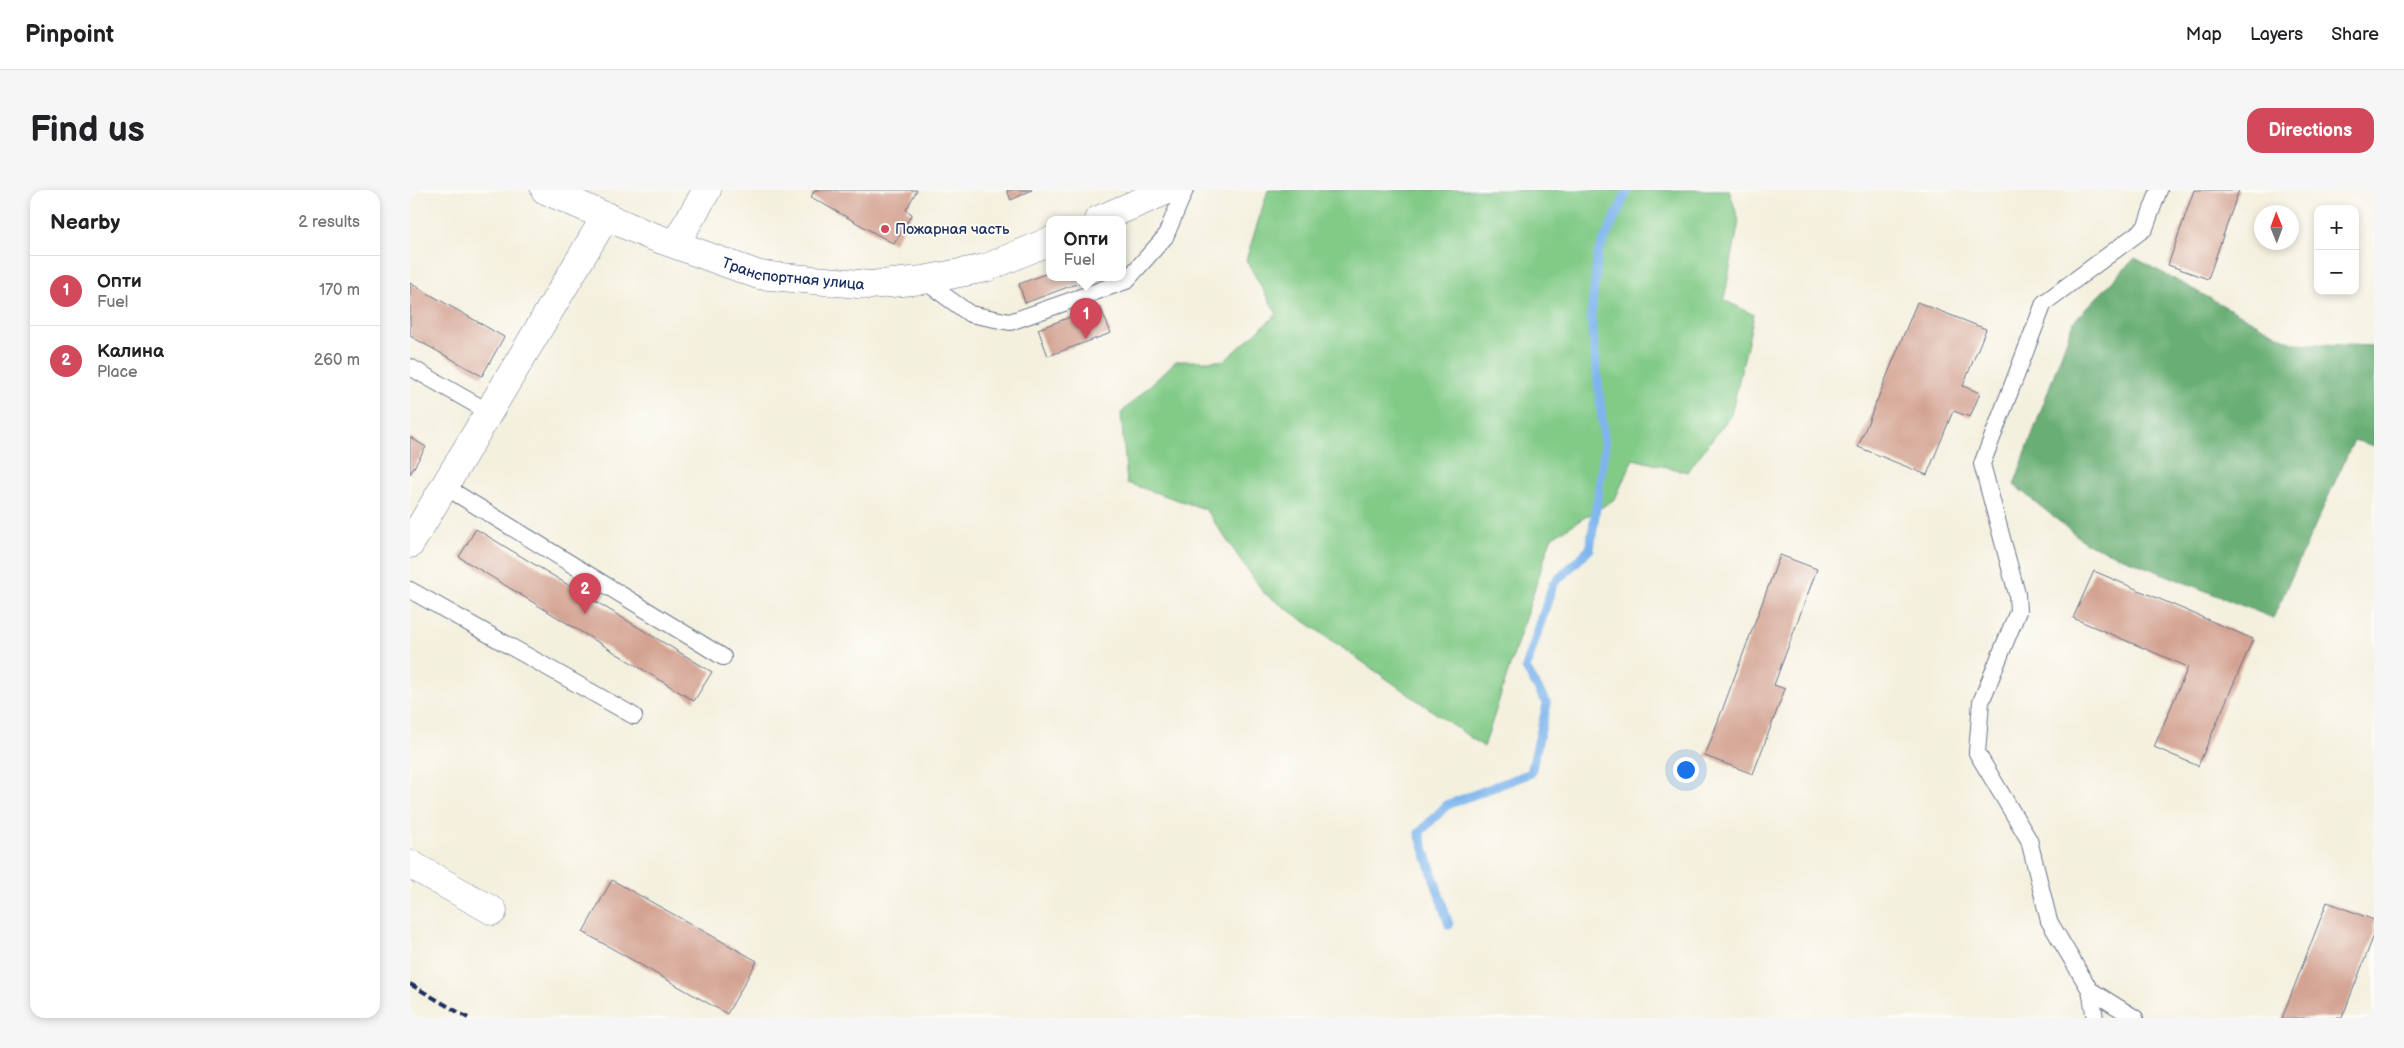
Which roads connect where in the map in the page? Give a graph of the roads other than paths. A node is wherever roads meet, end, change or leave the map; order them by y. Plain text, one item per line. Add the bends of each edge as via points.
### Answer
1 (545, 190) edge
2 (707, 190) edge
3 (1168, 190) edge
4 (1184, 190) edge
5 (2159, 190) edge
6 (606, 216) junction
7 (1107, 216) edge
8 (1046, 243) edge
9 (675, 244) junction
10 (923, 280) junction
11 (410, 367) edge
12 (486, 417) junction
13 (444, 486) junction
14 (410, 544) edge
15 (410, 590) edge
16 (724, 657) dead end
17 (634, 716) dead end
18 (410, 864) edge
19 (493, 911) dead end
20 (2090, 990) junction
21 (2096, 1018) edge
22 (2135, 1018) edge

1 - 6 street, Транспортная улица
2 - 9 street
3 - 7 street
4 - 10 lane via 1165,237 1126,281 1010,322 970,314
5 - 20 lane via 2145,228 2044,303 1982,464 2017,594 2018,611 1981,702 1977,753 2030,840 2049,921
6 - 9 street, Транспортная улица
6 - 12 street
8 - 10 street, Транспортная улица via 986,268
9 - 10 street, Транспортная улица via 760,275 870,286
11 - 12 lane via 480,407
12 - 13 street
13 - 14 street
13 - 16 lane
15 - 17 lane
18 - 19 street
20 - 21 lane
20 - 22 lane

